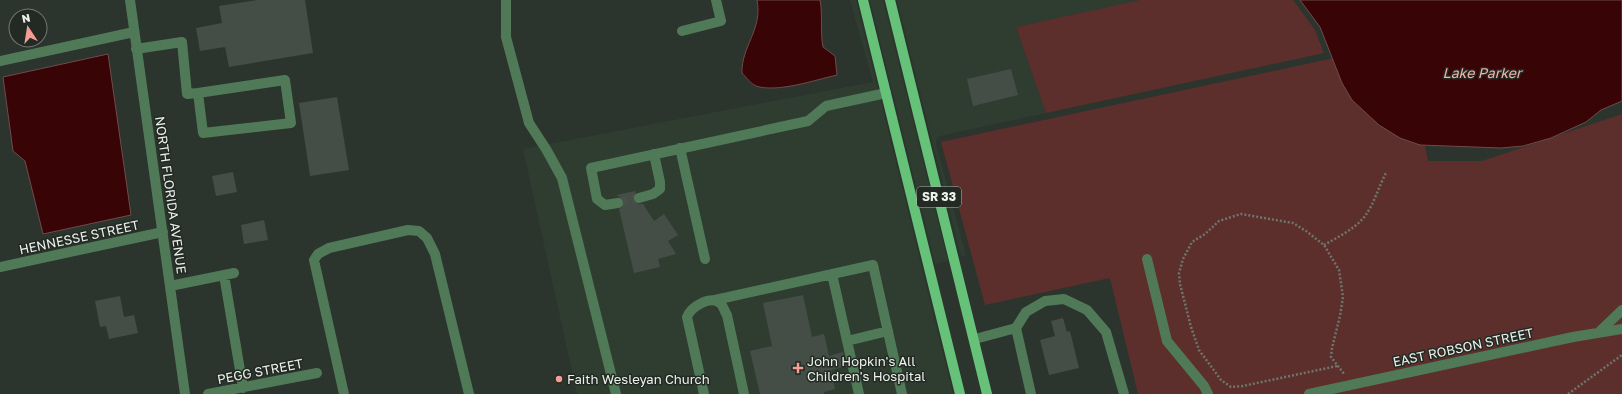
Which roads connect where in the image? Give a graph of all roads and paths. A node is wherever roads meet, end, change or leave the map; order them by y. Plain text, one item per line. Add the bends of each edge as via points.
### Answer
1 (130, 0) edge
2 (506, 0) edge
3 (716, 0) edge
4 (863, 0) edge
5 (890, 0) edge
6 (682, 30) dead end
7 (134, 32) junction
8 (136, 48) junction
9 (0, 61) edge
10 (198, 92) junction
11 (886, 93) junction
12 (680, 148) junction
13 (654, 154) junction
14 (1386, 173) dead end
15 (639, 198) tunnel mouth
16 (618, 203) tunnel mouth
17 (163, 232) junction
18 (1324, 245) junction
19 (705, 259) dead end
20 (1147, 259) dead end
21 (0, 267) edge
22 (832, 274) junction
23 (170, 286) junction
24 (715, 300) junction
25 (1622, 310) edge
26 (1016, 328) junction
27 (1622, 329) edge
28 (888, 331) junction
29 (1598, 332) junction
30 (975, 339) junction
31 (847, 341) junction
32 (1622, 355) edge
33 (1337, 366) junction
34 (317, 373) dead end
35 (1354, 384) junction
36 (243, 388) junction
37 (185, 394) edge
38 (208, 394) edge
39 (344, 394) edge
40 (469, 394) edge
41 (616, 394) edge
42 (704, 394) edge
43 (744, 394) edge
44 (859, 394) edge
45 (902, 394) edge
46 (960, 394) edge
47 (987, 394) edge
48 (1031, 394) edge
49 (1123, 394) edge
50 (1208, 394) edge
51 (1309, 394) edge
52 (1568, 394) edge

1 - 7 street, NORTH FLORIDA AVENUE
2 - 41 street via 506,37 528,124 562,178
3 - 6 street via 721,21
4 - 11 main road, SR 33
5 - 30 main road, SR 33
7 - 8 street, NORTH FLORIDA AVENUE
7 - 9 street
8 - 10 street via 182,42 187,94
8 - 17 street, NORTH FLORIDA AVENUE
10 - 10 street via 285,80 291,123 203,133
11 - 12 street via 826,106 808,121
11 - 46 main road, SR 33
12 - 13 street
12 - 19 street
13 - 15 street via 660,189
13 - 16 street via 591,168 598,199 605,205
14 - 18 path via 1364,216 1355,225
17 - 21 street, HENNESSE STREET
17 - 23 street, NORTH FLORIDA AVENUE
18 - 33 path via 1339,270 1342,284 1342,304 1331,357
18 - 33 path via 1293,223 1241,214 1219,222 1192,242 1183,259 1180,284 1199,350 1221,380 1231,387
20 - 50 street via 1167,341
22 - 24 street
22 - 28 street via 874,265
22 - 31 street
23 - 36 street via 229,274
23 - 37 street, NORTH FLORIDA AVENUE
24 - 42 street via 695,306 687,316
24 - 43 street via 721,304 727,315
25 - 29 street
26 - 30 street
26 - 48 street
26 - 49 street via 1026,312 1045,301 1064,299 1087,310 1106,332
27 - 29 street, EAST ROBSON STREET
28 - 31 street
28 - 45 street
29 - 35 street, EAST ROBSON STREET
30 - 47 main road, SR 33
31 - 44 street
32 - 52 path
33 - 35 path
34 - 36 street, PEGG STREET
35 - 51 street, EAST ROBSON STREET
36 - 38 street, PEGG STREET
39 - 40 street via 314,260 318,254 329,248 408,230 419,231 435,254

